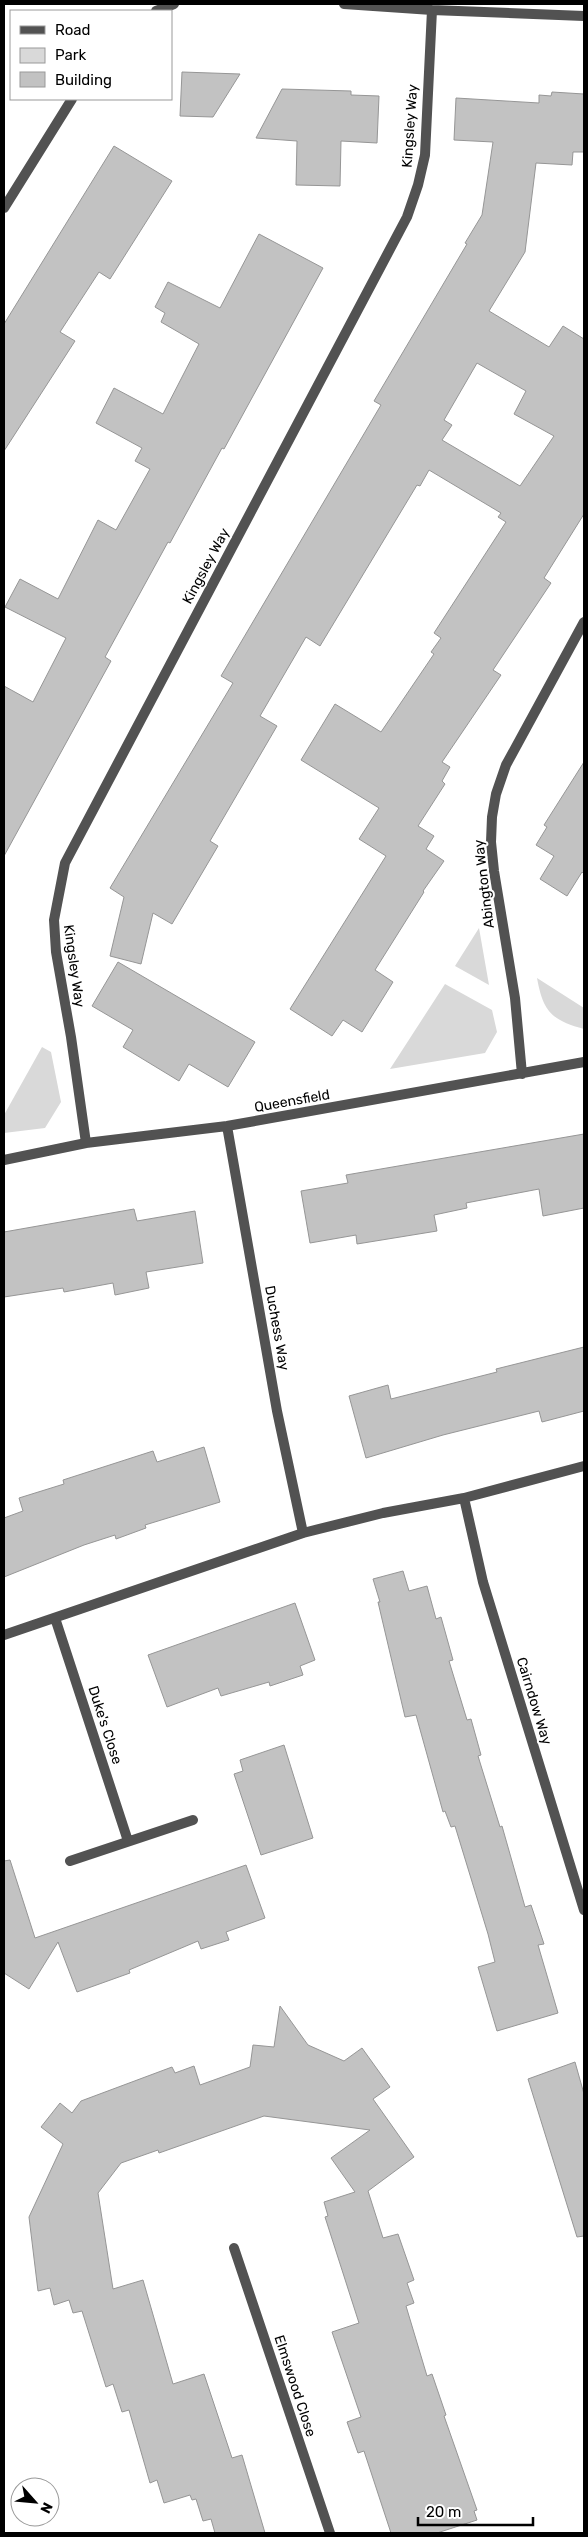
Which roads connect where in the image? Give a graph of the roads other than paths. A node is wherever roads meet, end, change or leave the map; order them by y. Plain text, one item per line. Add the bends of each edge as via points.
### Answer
1 (174, 4) edge
2 (344, 4) edge
3 (159, 10) edge
4 (432, 10) junction
5 (584, 16) edge
6 (71, 100) edge
7 (4, 208) edge
8 (584, 622) edge
9 (584, 1062) edge
10 (522, 1074) junction
11 (227, 1126) junction
12 (86, 1143) junction
13 (4, 1160) edge
14 (584, 1466) edge
15 (464, 1498) junction
16 (303, 1533) junction
17 (55, 1618) junction
18 (4, 1635) edge
19 (193, 1820) dead end
20 (128, 1841) junction
21 (70, 1860) dead end
22 (580, 1878) edge
23 (584, 1910) edge
24 (234, 2248) dead end
25 (330, 2533) edge

1 - 3 street
2 - 4 street
4 - 5 street
4 - 12 street, Kingsley Way via 425,155 407,217 65,863 54,920 56,952
6 - 7 street
8 - 10 street, Abington Way via 506,764 492,817 494,871 515,998
9 - 10 street, Queensfield
10 - 11 street, Queensfield
11 - 12 street, Queensfield
11 - 16 street, Duchess Way via 277,1411
12 - 13 street, Queensfield
14 - 15 street
15 - 16 street via 383,1513
15 - 22 street, Cairndow Way via 483,1582
16 - 17 street
17 - 18 street
17 - 20 street, Duke's Close
19 - 20 street
20 - 21 street
22 - 23 street, Cairndow Way
24 - 25 street, Elmswood Close

